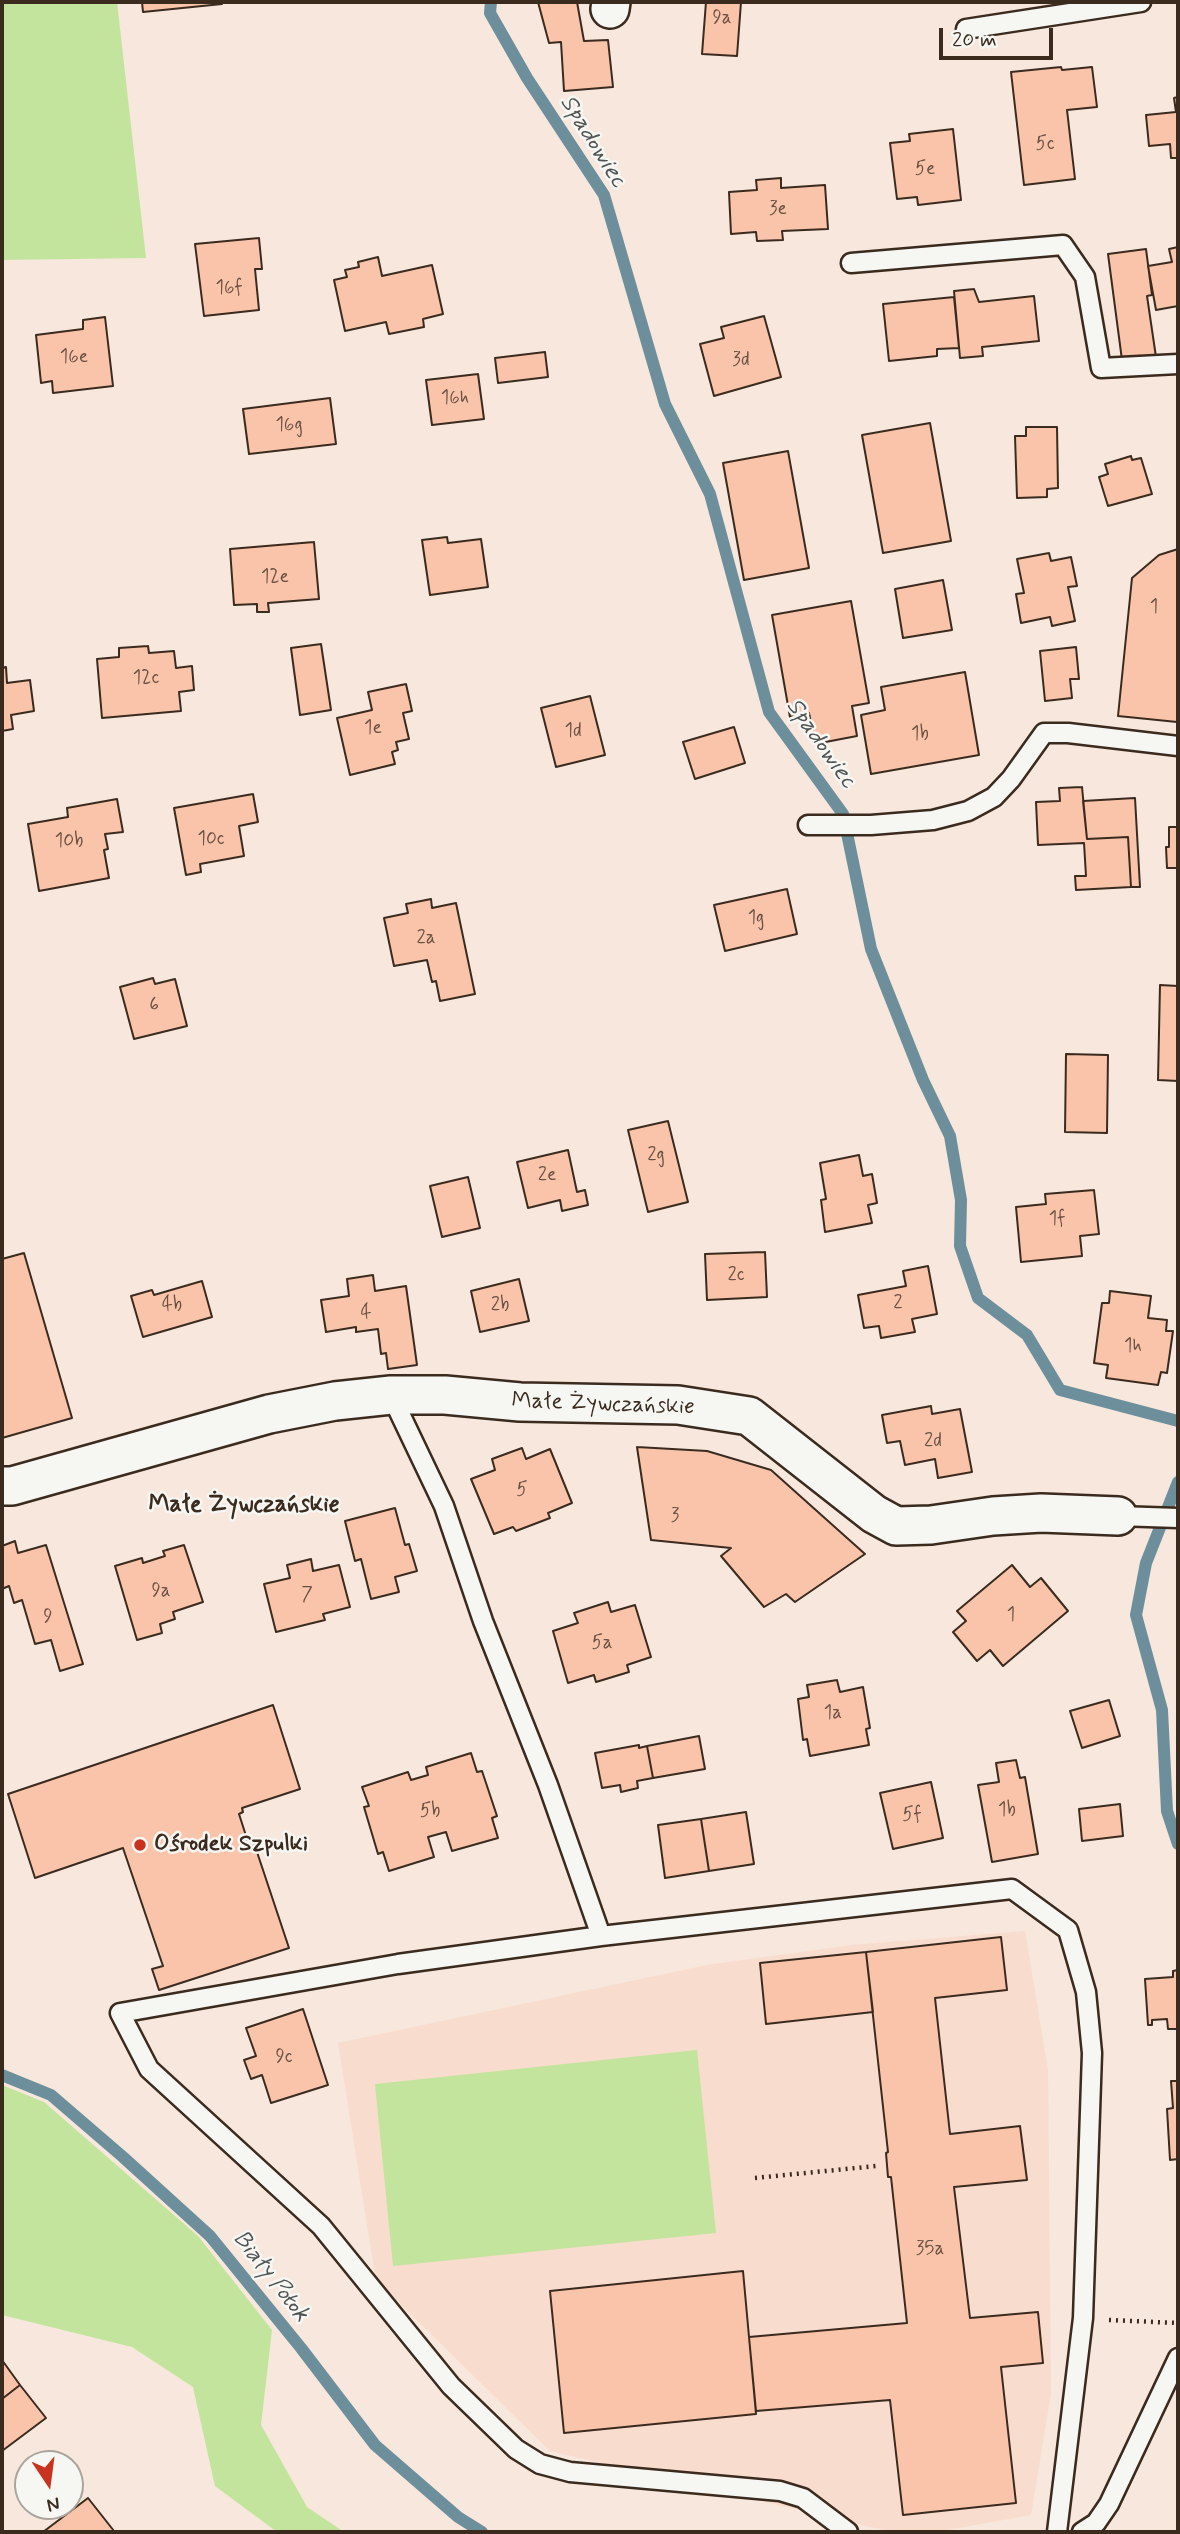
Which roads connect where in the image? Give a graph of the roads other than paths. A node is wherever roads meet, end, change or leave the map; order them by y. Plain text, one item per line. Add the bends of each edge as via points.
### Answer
1 (1141, 2) edge
2 (967, 29) dead end
3 (851, 263) dead end
4 (1178, 364) edge
5 (1178, 746) edge
6 (808, 825) dead end
7 (391, 1395) junction
8 (2, 1486) edge
9 (1118, 1516) joint
10 (1178, 1518) edge
11 (601, 1936) junction
12 (1178, 2358) edge
13 (848, 2532) edge
14 (1057, 2532) edge
15 (1082, 2532) edge

1 - 2 lane
3 - 4 lane via 1063,245 1085,277 1101,368
5 - 6 lane via 1044,733 994,797 968,811 933,820
7 - 8 street, Małe Żywczańskie via 270,1414
7 - 9 street, Małe Żywczańskie via 678,1405 749,1416 895,1526 1029,1514
7 - 11 lane via 444,1506 482,1621 548,1785
9 - 10 lane, Małe Żywczańskie
11 - 13 lane via 398,1964 120,2013 149,2069 321,2226 451,2386 516,2449 540,2464 570,2472 780,2491 803,2498
11 - 14 lane via 1012,1889 1068,1930 1086,1992 1092,2053 1083,2318
12 - 15 lane via 1110,2504 1096,2523

